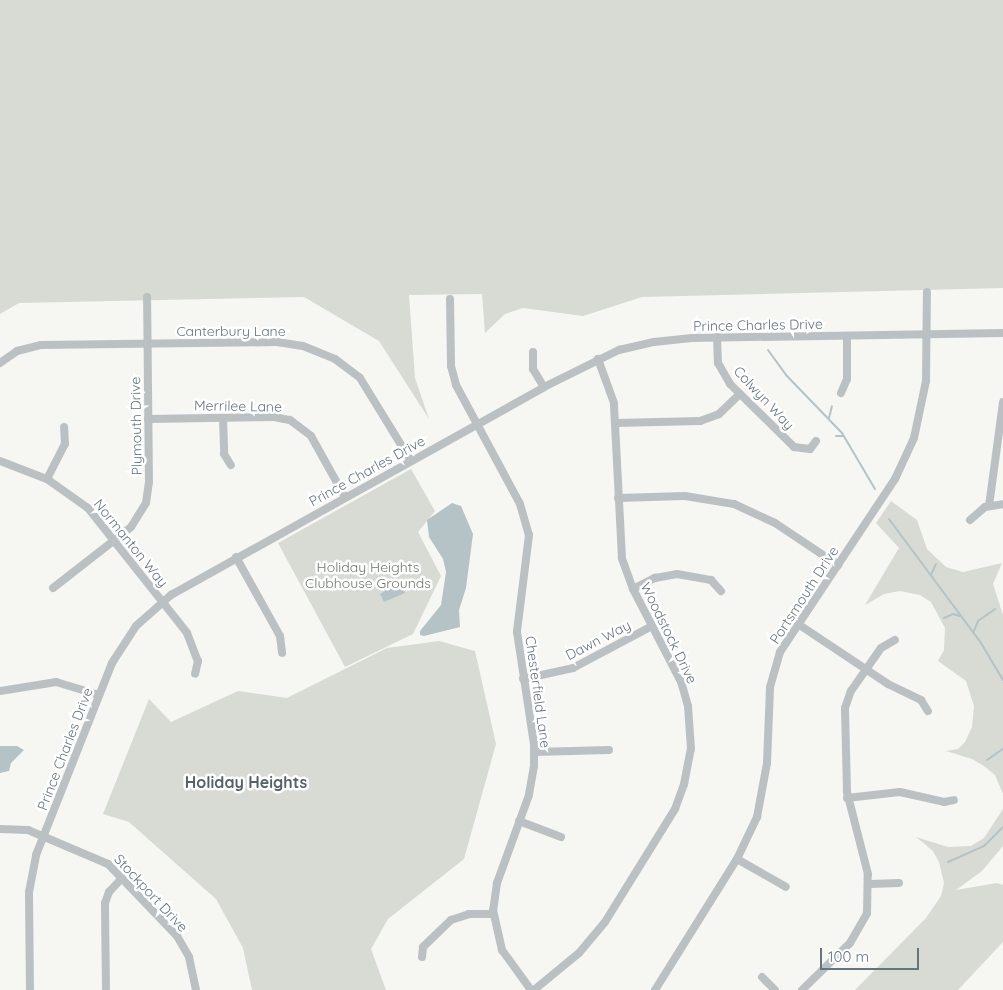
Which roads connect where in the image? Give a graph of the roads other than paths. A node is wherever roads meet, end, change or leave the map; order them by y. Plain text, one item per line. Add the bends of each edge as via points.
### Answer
1 (927, 292) dead end
2 (147, 297) dead end
3 (450, 299) dead end
4 (1003, 333) edge
5 (928, 335) junction
6 (847, 336) junction
7 (717, 337) junction
8 (147, 343) junction
9 (533, 352) dead end
10 (598, 359) junction
11 (0, 363) edge
12 (544, 387) junction
13 (841, 393) dead end
14 (740, 394) junction
15 (1003, 402) edge
16 (223, 418) junction
17 (148, 419) junction
18 (615, 423) junction
19 (476, 424) junction
20 (64, 427) dead end
21 (816, 441) dead end
22 (411, 460) junction
23 (0, 461) edge
24 (231, 465) dead end
25 (47, 479) junction
26 (346, 497) junction
27 (618, 498) junction
28 (1003, 504) edge
29 (989, 506) junction
30 (970, 520) dead end
31 (114, 541) junction
32 (236, 558) junction
33 (838, 565) junction
34 (53, 588) dead end
35 (633, 589) junction
36 (721, 591) dead end
37 (162, 602) junction
38 (798, 624) junction
39 (652, 626) junction
40 (895, 640) dead end
41 (282, 653) dead end
42 (866, 669) junction
43 (195, 674) dead end
44 (524, 679) junction
45 (0, 691) edge
46 (99, 695) junction
47 (928, 711) dead end
48 (609, 750) dead end
49 (534, 752) junction
50 (847, 798) junction
51 (954, 800) dead end
52 (520, 822) junction
53 (0, 829) edge
54 (44, 836) junction
55 (562, 837) dead end
56 (737, 859) junction
57 (122, 878) junction
58 (899, 883) dead end
59 (870, 884) junction
60 (786, 887) dead end
61 (493, 914) junction
62 (422, 956) dead end
63 (762, 977) dead end
64 (30, 990) edge
65 (106, 990) edge
66 (196, 990) edge
67 (533, 990) edge
68 (656, 990) edge
69 (775, 990) edge
70 (802, 990) edge

1 - 5 street, Portsmouth Drive
2 - 8 street, Plymouth Drive
3 - 19 street, Chesterfield Lane via 452,371 460,395
4 - 5 street, Prince Charles Drive
5 - 6 street, Prince Charles Drive
5 - 33 street, Portsmouth Drive via 925,393 914,438 895,479
6 - 7 street, Prince Charles Drive
6 - 13 street via 847,379
7 - 10 street, Prince Charles Drive via 642,344
7 - 14 street, Colwyn Way via 720,369
8 - 11 street, Canterbury Lane via 35,345 17,351
8 - 17 street, Plymouth Drive
8 - 22 street, Canterbury Lane via 277,342 320,351 341,362 366,385
9 - 12 street via 533,369
10 - 12 street, Prince Charles Drive
10 - 18 street, Woodstock Drive via 613,394
12 - 19 street, Prince Charles Drive
14 - 18 street via 718,414 700,420
14 - 21 street, Colwyn Way via 794,448 810,449
15 - 29 street
16 - 17 street, Merrilee Lane
16 - 24 street via 224,454
16 - 26 street, Merrilee Lane via 279,417 300,425 315,441
17 - 31 street, Plymouth Drive via 148,496 136,522
18 - 27 street, Woodstock Drive
19 - 22 street, Prince Charles Drive
19 - 44 street, Chesterfield Lane via 520,504 528,529 529,548 517,632
20 - 25 street via 66,444
22 - 26 street, Prince Charles Drive
23 - 25 street, Normanton Way
25 - 31 street, Normanton Way via 82,503
26 - 32 street, Prince Charles Drive
27 - 33 street via 685,496 734,504 775,523
27 - 35 street, Woodstock Drive via 619,539
28 - 29 street
29 - 30 street
31 - 34 street, Plymouth Drive
31 - 37 street, Normanton Way
32 - 37 street, Prince Charles Drive
32 - 41 street via 280,636
33 - 38 street, Portsmouth Drive
35 - 36 street via 656,578 677,574 711,580
35 - 39 street, Woodstock Drive
37 - 43 street, Normanton Way via 195,648 198,666
37 - 46 street, Prince Charles Drive via 128,637
38 - 42 street
38 - 56 street, Portsmouth Drive via 780,652 771,676 764,789 751,831
39 - 44 street, Dawn Way via 573,668
39 - 67 street, Woodstock Drive via 677,670 688,706 691,748 684,784 669,820 601,927 579,953
40 - 42 street via 884,644
42 - 47 street via 921,700
42 - 50 street via 846,704
44 - 49 street, Chesterfield Lane
45 - 46 street via 56,682
46 - 54 street, Prince Charles Drive
48 - 49 street
49 - 52 street, Chesterfield Lane via 530,787
50 - 51 street via 900,792 944,802
50 - 59 street
52 - 55 street
52 - 61 street, Chesterfield Lane via 497,883
53 - 54 street, Stockport Drive via 22,828
54 - 57 street, Stockport Drive via 99,857
54 - 64 street, Prince Charles Drive via 30,884
56 - 60 street
56 - 68 street, Portsmouth Drive
57 - 65 street via 112,888 105,903
57 - 66 street, Stockport Drive via 181,943 191,964
58 - 59 street
59 - 70 street via 866,913 856,935
61 - 62 street via 469,914 451,920 423,947
61 - 67 street, Chesterfield Lane via 502,950
63 - 69 street

